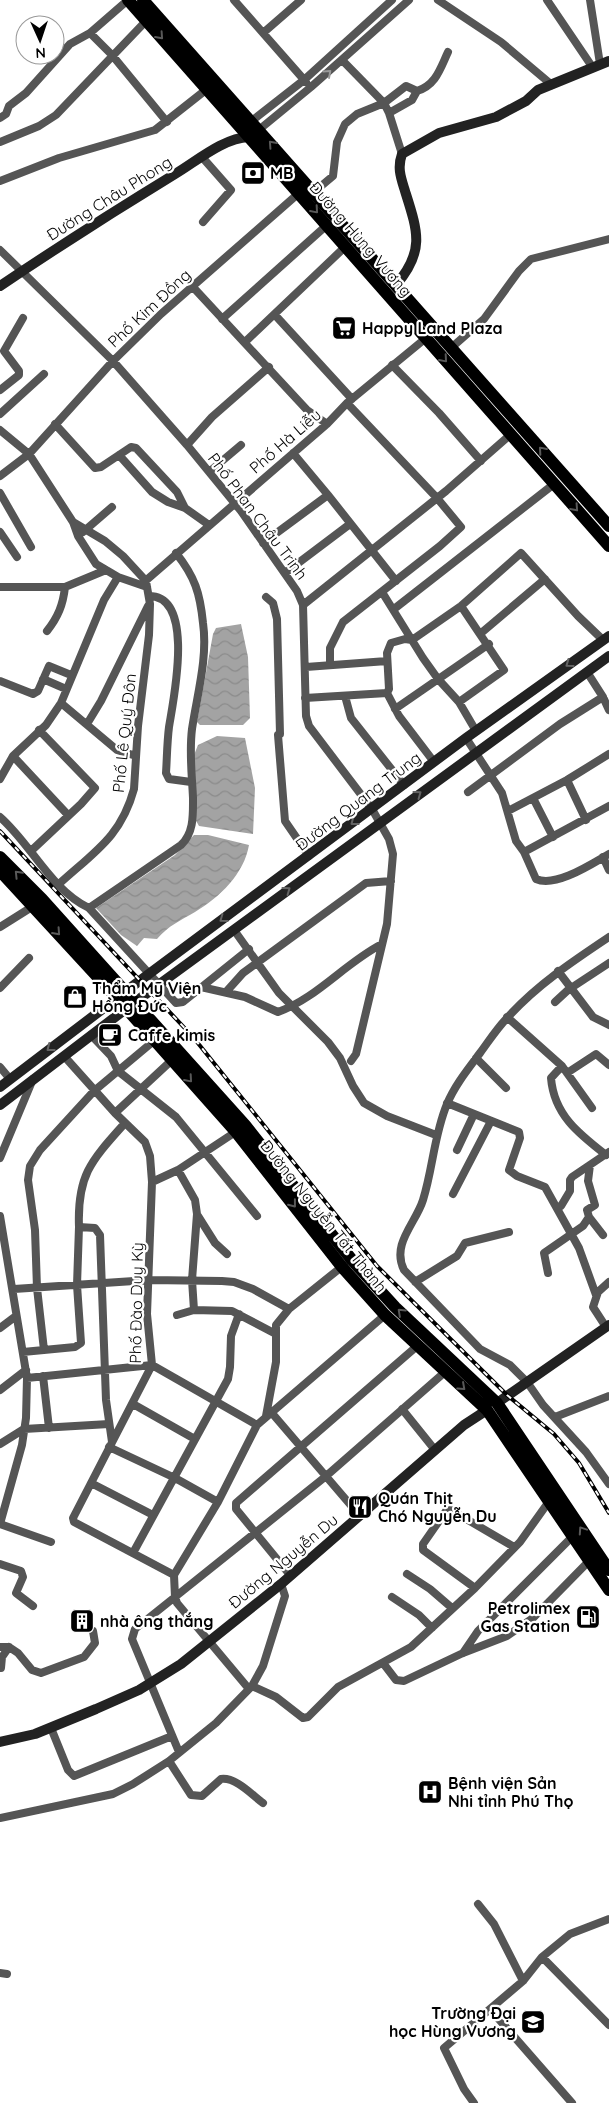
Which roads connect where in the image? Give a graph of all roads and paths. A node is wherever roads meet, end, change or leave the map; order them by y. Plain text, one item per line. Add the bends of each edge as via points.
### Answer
1 (128, 0) edge
2 (143, 0) edge
3 (234, 0) edge
4 (301, 0) edge
5 (392, 0) edge
6 (409, 0) edge
7 (438, 0) edge
8 (547, 0) edge
9 (590, 0) edge
10 (151, 11) edge
11 (90, 33) junction
12 (263, 34) junction
13 (448, 52) dead end
14 (112, 55) junction
15 (342, 60) junction
16 (601, 64) edge
17 (304, 80) junction
18 (552, 85) junction
19 (311, 87) junction
20 (207, 88) junction
21 (416, 91) junction
22 (384, 103) junction
23 (389, 113) junction
24 (0, 118) edge
25 (167, 122) junction
26 (248, 131) junction
27 (0, 142) edge
28 (402, 154) junction
29 (202, 157) junction
30 (0, 181) edge
31 (314, 192) junction
32 (299, 193) junction
33 (202, 222) dead end
34 (327, 225) junction
35 (609, 238) edge
36 (346, 246) junction
37 (0, 250) edge
38 (22, 271) junction
39 (396, 285) junction
40 (0, 286) edge
41 (192, 286) junction
42 (275, 315) junction
43 (23, 318) dead end
44 (222, 319) junction
45 (426, 338) junction
46 (245, 342) junction
47 (451, 348) junction
48 (113, 361) junction
49 (392, 365) junction
50 (269, 367) junction
51 (44, 374) dead end
52 (474, 383) junction
53 (0, 390) edge
54 (349, 401) junction
55 (0, 414) edge
56 (55, 424) junction
57 (327, 424) junction
58 (0, 430) edge
59 (510, 435) junction
60 (186, 445) junction
61 (241, 445) dead end
62 (293, 453) junction
63 (29, 454) junction
64 (120, 455) junction
65 (480, 461) junction
66 (209, 472) junction
67 (0, 476) edge
68 (554, 484) junction
69 (0, 493) edge
70 (328, 495) junction
71 (437, 498) junction
72 (234, 503) junction
73 (112, 507) dead end
74 (185, 508) junction
75 (73, 522) junction
76 (209, 524) junction
77 (350, 524) junction
78 (609, 526) edge
79 (87, 530) junction
80 (0, 532) edge
81 (78, 536) junction
82 (263, 543) junction
83 (609, 546) edge
84 (31, 547) dead end
85 (372, 552) junction
86 (176, 553) junction
87 (17, 557) dead end
88 (106, 570) junction
89 (285, 573) junction
90 (118, 577) junction
91 (545, 579) junction
92 (396, 581) junction
93 (145, 584) junction
94 (0, 587) edge
95 (65, 587) junction
96 (382, 592) junction
97 (266, 597) dead end
98 (149, 600) junction
99 (303, 605) junction
100 (461, 606) junction
101 (394, 609) junction
102 (47, 632) dead end
103 (480, 634) junction
104 (606, 638) edge
105 (412, 640) junction
106 (489, 644) junction
107 (609, 656) edge
108 (387, 661) junction
109 (330, 665) junction
110 (306, 666) junction
111 (587, 672) junction
112 (71, 675) junction
113 (43, 679) junction
114 (438, 679) junction
115 (0, 681) edge
116 (66, 689) junction
117 (387, 694) junction
118 (345, 696) junction
119 (603, 697) junction
120 (305, 698) junction
121 (459, 702) junction
122 (61, 703) junction
123 (395, 709) junction
124 (609, 710) edge
125 (86, 724) junction
126 (39, 730) junction
127 (476, 731) junction
128 (466, 738) junction
129 (475, 752) junction
130 (609, 754) edge
131 (14, 756) junction
132 (136, 756) junction
133 (434, 762) junction
134 (491, 776) junction
135 (0, 779) edge
136 (566, 780) junction
137 (192, 782) junction
138 (404, 785) junction
139 (468, 792) dead end
140 (533, 798) junction
141 (609, 806) edge
142 (372, 809) junction
143 (508, 811) junction
144 (68, 816) junction
145 (0, 818) edge
146 (586, 820) junction
147 (380, 822) junction
148 (553, 837) junction
149 (30, 851) junction
150 (524, 852) junction
151 (606, 855) edge
152 (309, 856) junction
153 (0, 857) edge
154 (609, 870) edge
155 (0, 871) edge
156 (391, 881) junction
157 (59, 884) junction
158 (38, 902) junction
159 (89, 908) junction
160 (0, 927) edge
161 (234, 930) junction
162 (609, 937) edge
163 (382, 944) junction
164 (249, 949) junction
165 (29, 958) dead end
166 (257, 962) junction
167 (609, 963) edge
168 (558, 971) junction
169 (150, 973) junction
170 (160, 984) junction
171 (0, 988) edge
172 (201, 988) junction
173 (572, 988) junction
174 (226, 992) junction
175 (122, 994) junction
176 (555, 1002) dead end
177 (131, 1005) junction
178 (292, 1006) junction
179 (507, 1017) junction
180 (609, 1025) edge
181 (69, 1034) junction
182 (91, 1035) junction
183 (155, 1040) junction
184 (78, 1044) junction
185 (64, 1056) junction
186 (476, 1058) junction
187 (172, 1060) junction
188 (351, 1062) dead end
189 (609, 1065) edge
190 (0, 1068) edge
191 (565, 1069) junction
192 (118, 1071) junction
193 (10, 1079) junction
194 (34, 1079) junction
195 (0, 1087) edge
196 (506, 1088) dead end
197 (139, 1089) junction
198 (94, 1091) junction
199 (211, 1095) junction
200 (447, 1103) junction
201 (0, 1105) edge
202 (592, 1108) dead end
203 (115, 1113) junction
204 (474, 1114) junction
205 (491, 1121) junction
206 (125, 1123) junction
207 (240, 1128) junction
208 (436, 1135) junction
209 (2, 1147) edge
210 (458, 1150) dead end
211 (206, 1152) junction
212 (607, 1154) edge
213 (0, 1158) edge
214 (590, 1164) junction
215 (178, 1170) junction
216 (152, 1182) junction
217 (453, 1194) dead end
218 (561, 1206) dead end
219 (197, 1214) junction
220 (0, 1216) edge
221 (257, 1216) dead end
222 (589, 1217) junction
223 (79, 1228) junction
224 (509, 1232) dead end
225 (572, 1233) junction
226 (603, 1235) dead end
227 (227, 1254) dead end
228 (347, 1263) junction
229 (4, 1272) edge
230 (548, 1273) dead end
231 (149, 1280) junction
232 (192, 1280) junction
233 (415, 1282) junction
234 (609, 1282) edge
235 (101, 1284) junction
236 (77, 1285) junction
237 (37, 1288) junction
238 (14, 1290) junction
239 (596, 1295) junction
240 (290, 1309) junction
241 (194, 1310) junction
242 (240, 1314) junction
243 (177, 1315) dead end
244 (385, 1315) junction
245 (16, 1316) junction
246 (608, 1326) edge
247 (0, 1328) edge
248 (274, 1333) junction
249 (426, 1336) junction
250 (416, 1346) junction
251 (44, 1350) junction
252 (22, 1352) junction
253 (152, 1365) junction
254 (106, 1369) junction
255 (445, 1372) junction
256 (26, 1374) junction
257 (43, 1376) junction
258 (527, 1382) junction
259 (0, 1390) edge
260 (609, 1396) edge
261 (215, 1402) junction
262 (133, 1404) junction
263 (492, 1407) junction
264 (402, 1409) junction
265 (269, 1414) junction
266 (555, 1417) junction
267 (110, 1424) junction
268 (257, 1425) junction
269 (49, 1428) junction
270 (24, 1429) junction
271 (193, 1438) junction
272 (0, 1444) edge
273 (111, 1444) junction
274 (300, 1446) junction
275 (435, 1450) junction
276 (325, 1477) junction
277 (175, 1478) junction
278 (91, 1483) junction
279 (609, 1484) edge
280 (9, 1493) junction
281 (554, 1498) junction
282 (0, 1499) edge
283 (218, 1502) junction
284 (153, 1515) junction
285 (360, 1516) junction
286 (0, 1524) edge
287 (255, 1534) junction
288 (573, 1536) junction
289 (50, 1542) dead end
290 (514, 1547) junction
291 (132, 1553) junction
292 (590, 1560) junction
293 (0, 1564) edge
294 (609, 1570) edge
295 (407, 1574) dead end
296 (174, 1575) junction
297 (290, 1575) junction
298 (281, 1584) junction
299 (475, 1588) junction
300 (609, 1590) edge
301 (175, 1597) junction
302 (392, 1597) dead end
303 (33, 1606) dead end
304 (452, 1608) junction
305 (432, 1628) junction
306 (93, 1631) dead end
307 (211, 1641) junction
308 (0, 1647) edge
309 (9, 1647) junction
310 (463, 1653) junction
311 (383, 1663) junction
312 (1, 1668) dead end
313 (150, 1684) junction
314 (251, 1688) junction
315 (51, 1728) junction
316 (172, 1736) junction
317 (0, 1742) edge
318 (179, 1752) junction
319 (170, 1760) junction
320 (263, 1803) dead end
321 (0, 1818) edge
322 (478, 1904) dead end
323 (609, 1919) edge
324 (542, 1958) junction
325 (523, 1980) junction
326 (490, 2009) junction
327 (609, 2025) edge
328 (474, 2103) edge
329 (572, 2103) edge

1 - 10 main road, Đường Hùng Vương
1 - 11 street
2 - 10 main road, Đường Hùng Vương
3 - 12 street
4 - 12 street
5 - 17 street
6 - 15 street
7 - 18 street via 501,42
8 - 16 street
9 - 16 street
10 - 14 street
10 -> 20 main road, Đường Hùng Vương
10 - 26 main road, Đường Hùng Vương
11 - 14 street
11 - 24 street via 63,51
12 - 17 street
13 - 21 street via 436,78
14 - 25 street
14 - 27 street via 47,122
19 -> 15 street
15 - 22 street
16 - 18 main road
17 - 19 street
17 - 26 street
18 - 28 main road via 538,90 502,115 433,136
19 - 26 street
20 - 25 street
20 - 26 main road, Đường Hùng Vương
21 - 22 street via 406,86
21 - 23 street via 409,103
22 - 23 street
22 - 31 street via 357,114 342,128 333,176
23 - 28 street
25 - 30 street via 155,130 59,158
26 - 29 main road, Đường Châu Phong
31 -> 26 main road, Đường Hùng Vương
26 - 32 main road, Đường Hùng Vương
28 - 39 main road via 399,173 417,247 410,267
29 - 33 street via 231,190
29 - 38 main road, Đường Châu Phong
31 - 39 main road, Đường Hùng Vương
32 -> 34 main road, Đường Hùng Vương
32 - 41 street, Phố Kim Đồng
34 - 36 main road, Đường Hùng Vương
34 - 44 street
35 - 47 street via 531,260 519,271 484,319
36 - 42 street
36 - 45 main road, Đường Hùng Vương
37 - 38 street, Phố Phan Châu Trinh
38 - 40 main road, Đường Châu Phong
38 - 48 street, Phố Phan Châu Trinh
39 - 47 main road, Đường Hùng Vương
41 - 44 street
41 - 48 street, Phố Kim Đồng
42 - 46 street
42 - 54 street
43 - 53 street via 4,351 19,375
44 - 46 street
45 - 49 street, Phố Hà Liễu
45 -> 52 main road, Đường Hùng Vương
46 - 50 street
47 - 52 main road, Đường Hùng Vương
48 - 56 street, Phố Kim Đồng
48 - 60 street, Phố Phan Châu Trinh
49 - 54 street, Phố Hà Liễu
49 - 65 street
50 - 57 street via 307,410
50 - 60 street via 212,417
51 - 55 street
52 - 59 main road, Đường Hùng Vương
78 -> 52 main road, Đường Hùng Vương
54 - 57 street, Phố Hà Liễu
54 - 71 street
56 - 63 street, Phố Kim Đồng
56 - 64 street via 95,468
57 - 62 street, Phố Hà Liễu
58 - 63 street
59 - 65 street
59 - 68 main road, Đường Hùng Vương
60 - 66 street, Phố Phan Châu Trinh
61 - 66 street
62 - 70 street
62 - 72 street, Phố Hà Liễu
63 - 67 street, Phố Kim Đồng
63 - 75 street
64 - 74 street via 152,492
64 - 74 street via 131,447 136,448 177,492
65 - 71 street
66 - 72 street, Phố Phan Châu Trinh
68 -> 83 main road, Đường Hùng Vương
68 - 101 street
69 - 84 street
70 - 77 street
70 - 82 street
71 - 85 street
71 - 92 street via 460,525 460,530
72 - 76 street, Phố Hà Liễu
72 - 82 street, Phố Phan Châu Trinh
73 - 79 street
74 - 76 street
75 - 79 street
75 - 81 street
76 - 86 street, Phố Hà Liễu
77 - 85 street
77 - 89 street
79 - 81 street
79 - 93 street via 123,556
80 - 87 street
81 - 88 street via 89,556
82 - 89 street, Phố Phan Châu Trinh
85 - 92 street
85 - 99 street
86 - 93 street, Phố Hà Liễu
86 - 137 street via 198,588 204,625 200,683 189,758
88 - 90 street
88 - 95 street
89 - 99 street, Phố Phan Châu Trinh
90 - 93 street
90 - 112 street via 104,600
91 - 100 street via 521,553
91 - 103 street
91 - 104 street via 578,616
92 - 96 street
93 - 98 street, Phố Lê Quý Đôn
94 - 95 street
95 - 102 street via 64,603
96 - 101 street
96 - 109 street via 338,629 330,648
97 - 152 street via 273,603 279,648 279,735 285,821
98 - 125 street via 101,702
98 - 132 street, Phố Lê Quý Đôn
98 - 137 street via 161,599 170,609 179,650 166,774 169,779
99 - 110 street, Phố Phan Châu Trinh
100 - 103 street
100 - 105 street
101 - 105 street
103 - 106 street
104 -> 127 main road, Đường Quang Trung
105 - 108 street via 391,643
105 - 114 street
106 - 114 street
106 - 121 street via 504,670
107 - 111 main road, Đường Quang Trung
108 - 109 street
108 - 117 street
109 - 110 street
110 - 120 street, Phố Phan Châu Trinh
111 - 119 street
111 - 129 main road, Đường Quang Trung
112 - 113 street via 51,666
112 - 116 street
113 - 115 street via 34,694
113 - 116 street
114 - 121 street
114 - 123 street
116 - 122 street
117 - 118 street
117 - 123 street
118 - 120 street
118 - 138 street via 351,718
119 - 124 street
119 - 134 street via 560,724
120 - 142 street, Phố Phan Châu Trinh via 306,716 314,734
121 - 127 street
122 - 125 street
122 - 126 street
123 - 133 street
125 - 132 street via 117,750
126 - 131 street
126 - 144 street via 94,786 94,790
127 - 128 main road, Đường Quang Trung
128 - 129 street
128 - 133 main road, Đường Quang Trung
129 - 134 street
147 -> 129 main road, Đường Quang Trung
130 - 136 street
131 - 135 street
131 - 144 street
132 - 157 street, Phố Lê Quý Đôn via 134,788 125,817 114,834
133 - 138 main road, Đường Quang Trung
134 - 139 street
134 - 143 street
136 - 140 street
136 - 146 street
137 - 159 street via 189,838
138 - 142 main road, Đường Quang Trung
140 - 143 street
140 - 148 street
141 - 146 street
142 - 147 street, Phố Phan Châu Trinh
142 -> 152 main road, Đường Quang Trung
143 - 150 street via 516,840
144 - 149 street
145 - 149 street
146 - 148 street
147 - 156 street, Phố Phan Châu Trinh via 390,839 393,854
161 -> 147 main road, Đường Quang Trung
148 - 150 street
149 - 157 street
150 - 151 street via 536,879 541,881 563,878
151 - 154 street
152 -> 169 main road, Đường Quang Trung
158 -> 153 main road, Đường Nguyễn Tất Thành
155 - 158 main road, Đường Nguyễn Tất Thành
156 - 163 street, Phố Phan Châu Trinh
156 - 166 street via 366,883
157 - 159 street
158 - 160 street
158 - 175 main road, Đường Nguyễn Tất Thành
159 - 169 street
161 - 164 street
161 - 170 main road, Đường Quang Trung
162 - 168 street
163 - 178 street
163 - 188 street, Phố Phan Châu Trinh via 356,1054
164 - 166 street
164 - 172 street
165 - 171 street
166 - 174 street
166 - 178 street
167 - 173 street
168 - 173 street
168 - 179 street
169 - 170 street
169 - 175 main road, Đường Quang Trung
170 - 172 street via 180,1003
170 - 177 main road, Đường Quang Trung
172 - 174 street
173 - 176 street
173 - 180 street via 593,1017
174 - 178 street via 278,1012
175 - 177 main road, Đường Nguyễn Tất Thành
175 - 181 main road, Đường Quang Trung
177 - 182 main road, Đường Quang Trung
177 - 183 main road, Đường Nguyễn Tất Thành
177 - 199 main road, Đường Nguyễn Tất Thành
178 - 208 street via 340,1058 364,1103 387,1116
179 - 186 street
179 - 191 street
181 - 184 main road
181 -> 193 main road, Đường Quang Trung
182 - 184 main road, Đường Quang Trung
182 - 192 street via 111,1056
183 - 187 main road, Đường Nguyễn Tất Thành
183 - 192 street
184 - 185 main road, Đường Quang Trung
185 - 194 main road, Đường Quang Trung
185 - 198 street, Phố Đào Duy Kỳ
186 - 196 street
186 - 200 street
187 - 197 street
187 -> 199 main road, Đường Nguyễn Tất Thành
189 - 191 street via 596,1054
190 - 193 street
191 - 202 street
191 - 212 street via 551,1078 557,1104 566,1121
192 - 197 street
192 - 198 street
193 - 195 main road, Đường Quang Trung
194 - 201 main road, Đường Quang Trung
194 - 209 street
197 - 203 street
197 - 211 street via 176,1117
198 - 203 street, Phố Đào Duy Kỳ
198 - 237 street via 40,1150 30,1166 28,1180 35,1230
199 - 207 main road, Đường Nguyễn Tất Thành
200 - 204 street
200 - 208 street
203 - 206 street, Phố Đào Duy Kỳ
204 - 205 street
204 - 210 street
205 - 217 street
205 - 225 street via 520,1132 509,1170 545,1187
206 - 216 street, Phố Đào Duy Kỳ via 145,1142 150,1156
206 - 223 street via 101,1150 83,1178
207 - 211 street
207 - 228 main road, Đường Nguyễn Tất Thành
208 - 233 street via 422,1202 399,1253 404,1270
209 - 213 street
211 - 215 street
211 - 221 street
212 - 214 street
214 - 218 street via 572,1176 570,1191
214 - 222 street via 588,1181 595,1202 586,1210
215 - 216 street
215 - 219 street via 195,1200
216 - 231 street, Phố Đào Duy Kỳ
219 - 227 street via 215,1243
219 - 232 street
220 - 229 street
222 - 225 street
222 - 226 street
223 - 235 street via 95,1228 100,1235
223 - 236 street
224 - 233 street via 465,1243 457,1256
225 - 230 street via 544,1253
225 - 239 street
228 - 240 street
228 - 244 main road, Đường Nguyễn Tất Thành
249 -> 228 main road, Đường Nguyễn Tất Thành
229 - 238 street
231 - 232 street
231 - 235 street
231 - 253 street, Phố Đào Duy Kỳ via 147,1314
232 - 240 street via 234,1282
232 - 241 street
233 - 258 street via 480,1349 510,1365
234 - 239 street
235 - 236 street
235 - 254 street
236 - 237 street
236 - 251 street via 81,1343 75,1347
237 - 238 street
237 - 251 street
238 - 245 street
239 - 246 street via 594,1310
240 - 248 street via 276,1324
241 - 242 street via 221,1309
241 - 243 street
242 - 248 street
242 - 261 street via 231,1336 228,1379
244 - 250 main road, Đường Nguyễn Tất Thành
244 - 265 street
245 - 247 street
245 - 252 street
246 - 258 main road, Đường Nguyễn Du
248 - 265 street via 277,1346
249 - 250 main road
249 - 263 main road, Đường Nguyễn Tất Thành
250 - 255 main road, Đường Nguyễn Tất Thành
250 - 274 street
251 - 252 street
252 - 256 street
253 - 254 street
253 - 261 street
253 - 262 street, Phố Đào Duy Kỳ
254 - 257 street
254 - 267 street
255 -> 263 main road, Đường Nguyễn Tất Thành
255 - 264 street
256 - 257 street
256 - 259 street
256 - 270 street
257 - 269 street
258 - 263 main road, Đường Nguyễn Du
258 - 266 street
260 - 266 street
261 - 268 street
261 - 271 street
262 - 271 street
262 - 273 street, Phố Đào Duy Kỳ
263 - 275 main road, Đường Nguyễn Du
263 - 281 main road, Đường Nguyễn Tất Thành
264 - 275 street
264 - 276 street
265 - 268 street
265 - 274 street
266 - 279 street
267 - 269 street
267 - 273 street
268 - 283 street
269 - 270 street
270 - 272 street
270 - 280 street
271 - 277 street
273 - 277 street
273 - 278 street, Phố Đào Duy Kỳ
274 - 276 street
274 - 287 street via 236,1503 236,1509
275 - 285 main road, Đường Nguyễn Du
276 - 285 street
276 - 287 street
277 - 283 street
277 - 284 street
278 - 284 street
278 - 291 street, Phố Đào Duy Kỳ via 73,1520
280 - 282 street
280 - 286 street
281 - 288 main road, Đường Nguyễn Tất Thành
281 - 290 street
294 -> 281 main road, Đường Nguyễn Tất Thành
283 - 296 street
284 - 291 street
285 - 297 main road, Đường Nguyễn Du
286 - 289 street
287 - 297 street
287 - 301 street
288 - 292 main road, Đường Nguyễn Tất Thành
288 - 310 street via 478,1630
290 - 299 street
290 - 299 street via 452,1510 446,1511 423,1544 423,1550
291 - 296 street, Phố Đào Duy Kỳ
292 - 300 main road, Đường Nguyễn Tất Thành
292 - 310 street via 533,1618 507,1636
293 - 303 street via 21,1571 23,1578 16,1592
295 - 304 street via 430,1588
296 - 301 street
297 - 298 main road, Đường Nguyễn Du
298 - 307 main road, Đường Nguyễn Du
298 - 314 street via 285,1596 269,1652
299 - 304 street
301 - 307 street
301 - 313 street via 132,1634
302 - 305 street
304 - 305 street
305 - 311 street via 411,1647
306 - 309 street via 95,1643 84,1657 45,1672 32,1670 23,1657
307 - 313 main road, Đường Nguyễn Du
307 - 314 street
308 - 309 street
309 - 312 street via 2,1657
310 - 311 street via 400,1682
311 - 314 street via 338,1687 306,1718 276,1697
313 - 315 main road, Đường Nguyễn Du
313 - 316 street
314 - 318 street via 216,1723
315 - 316 street via 68,1770 74,1776
315 - 317 main road, Đường Nguyễn Du
316 - 318 street
318 - 319 street
319 - 320 street via 191,1795 202,1796 225,1779 236,1782
319 - 321 street via 113,1794
322 - 325 street via 494,1924
323 - 324 street via 570,1934
324 - 325 street
324 - 327 street
325 - 326 street
326 - 328 street via 444,2048
326 - 329 street

